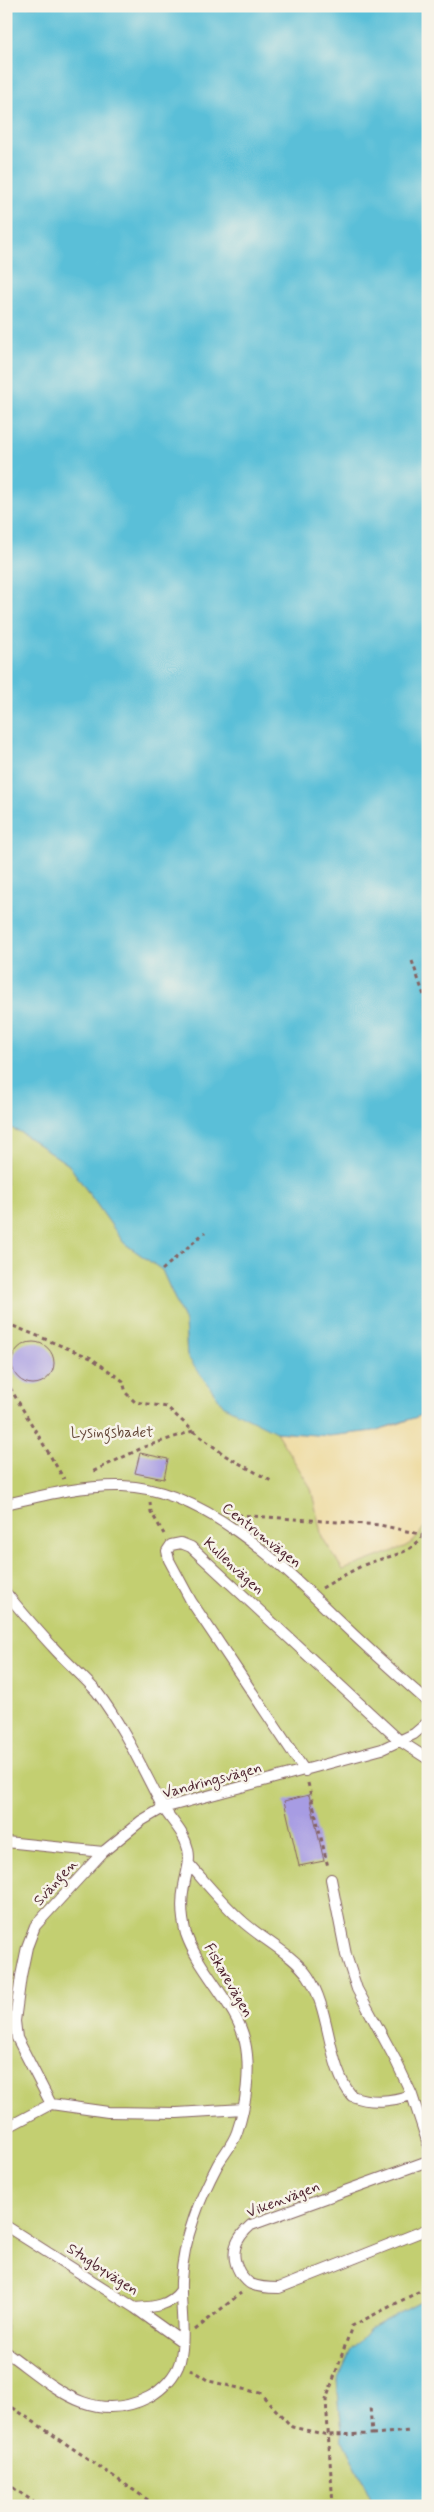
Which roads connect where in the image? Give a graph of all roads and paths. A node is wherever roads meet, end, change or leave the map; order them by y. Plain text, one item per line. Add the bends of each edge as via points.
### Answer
1 (412, 961) dead end
2 (428, 1007) edge
3 (205, 1232) dead end
4 (162, 1270) dead end
5 (6, 1323) edge
6 (6, 1381) edge
7 (193, 1431) junction
8 (85, 1476) dead end
9 (273, 1482) dead end
10 (72, 1490) junction
11 (150, 1491) junction
12 (6, 1504) edge
13 (239, 1516) dead end
14 (428, 1530) edge
15 (424, 1535) junction
16 (428, 1539) edge
17 (171, 1545) junction
18 (6, 1593) edge
19 (313, 1594) junction
20 (428, 1702) edge
21 (428, 1722) edge
22 (400, 1741) junction
23 (428, 1759) edge
24 (305, 1771) junction
25 (163, 1808) junction
26 (6, 1842) edge
27 (103, 1852) junction
28 (190, 1864) junction
29 (331, 1879) joint
30 (412, 2095) junction
31 (51, 2104) junction
32 (243, 2109) junction
33 (6, 2128) edge
34 (428, 2144) edge
35 (428, 2161) edge
36 (6, 2226) edge
37 (428, 2229) edge
38 (251, 2284) junction
39 (428, 2287) edge
40 (181, 2290) junction
41 (135, 2308) junction
42 (181, 2342) junction
43 (6, 2352) edge
44 (180, 2363) junction
45 (6, 2403) edge
46 (370, 2406) dead end
47 (410, 2431) dead end
48 (372, 2434) junction
49 (328, 2435) junction
50 (6, 2483) edge
51 (40, 2506) edge
52 (157, 2506) edge
53 (333, 2506) edge

1 - 2 path
3 - 4 path
5 - 7 path via 91,1358 122,1381 126,1393 135,1402 166,1408
6 - 10 path
7 - 8 path via 144,1447
7 - 9 path via 226,1456
10 - 11 lane, Centrumvägen via 123,1486
10 - 12 lane, Centrumvägen
11 - 17 path via 151,1512
11 - 19 lane, Centrumvägen via 184,1501 227,1524
13 - 15 path via 380,1525
14 - 15 path
15 - 16 path
15 - 19 path via 415,1547 359,1568
17 - 22 lane, Kullenvägen via 191,1546
17 - 24 lane via 167,1551 168,1560 191,1601
18 - 25 lane, Fiskarevägen via 96,1692 131,1745
19 - 20 lane, Centrumvägen
21 - 22 lane, Vandringsvägen
22 - 23 lane, Kullenvägen
22 - 24 lane, Vandringsvägen
24 - 25 lane, Vandringsvägen
24 - 29 path
25 - 27 lane, Vandringsvägen
25 - 28 lane, Fiskarevägen via 182,1832
26 - 27 lane
27 - 31 lane, Svängen via 35,1926 21,1976 15,2021 17,2038
28 - 30 lane via 240,1919 307,1974 324,2012 342,2078 352,2096 375,2102
28 - 32 lane, Fiskarevägen via 183,1888 182,1914 186,1934 245,2042 247,2069
29 - 30 lane via 346,1955 357,1989
30 - 34 lane
31 - 32 lane via 125,2112
31 - 33 lane
32 - 40 lane, Fiskarevägen via 237,2133 194,2217 186,2243
35 - 38 lane, Vikenvägen via 250,2225 240,2235 234,2255 237,2267
36 - 41 lane, Stugbyvägen
37 - 38 lane via 279,2288
38 - 42 path
39 - 49 path via 352,2326 326,2400
40 - 41 lane via 175,2299 164,2304
40 - 42 lane, Fiskarevägen
41 - 42 lane, Stugbyvägen
42 - 44 lane, Fiskarevägen
43 - 44 lane via 65,2394 100,2408 136,2403 156,2393 170,2380
44 - 49 path via 209,2381 260,2393 292,2427
45 - 52 path
46 - 48 path
47 - 48 path
48 - 49 path
49 - 53 path
50 - 51 path

